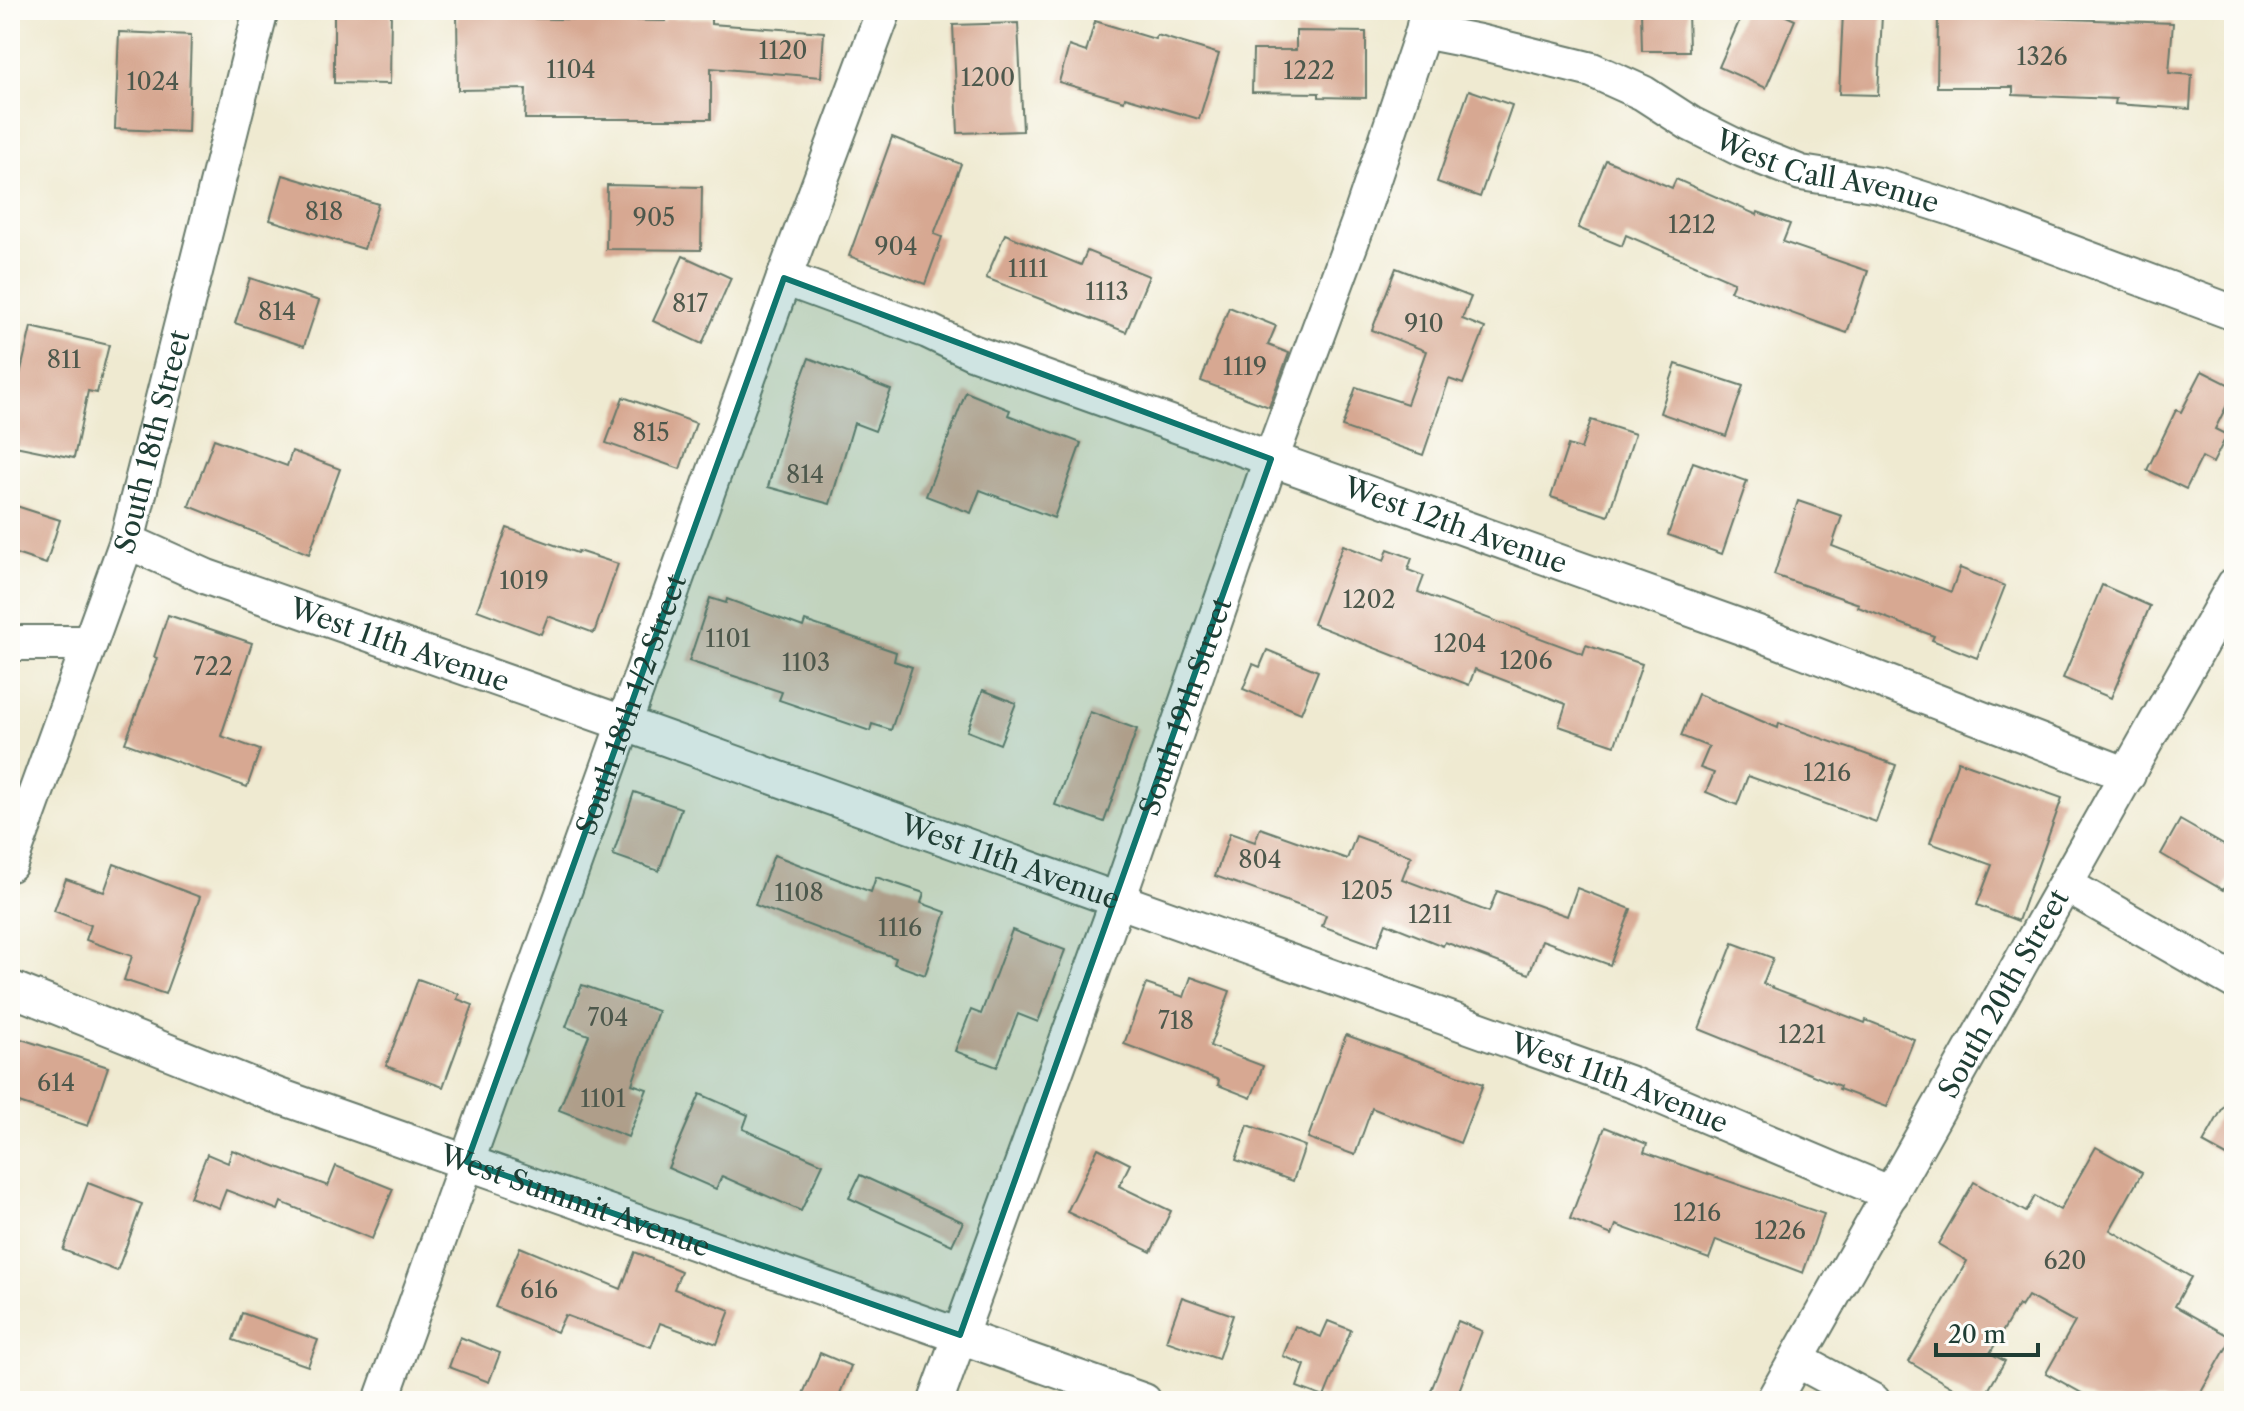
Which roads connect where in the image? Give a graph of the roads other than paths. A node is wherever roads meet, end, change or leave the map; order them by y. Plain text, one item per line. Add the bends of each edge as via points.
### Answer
1 (261, 10) edge
2 (884, 10) edge
3 (1425, 21) edge
4 (784, 278) junction
5 (2234, 313) edge
6 (1271, 459) junction
7 (127, 541) junction
8 (2234, 585) edge
9 (10, 643) edge
10 (90, 643) junction
11 (626, 724) junction
12 (2128, 775) junction
13 (10, 864) edge
14 (2066, 885) junction
15 (1118, 900) junction
16 (2234, 981) edge
17 (10, 988) edge
18 (467, 1162) junction
19 (1891, 1194) junction
20 (960, 1335) junction
21 (1797, 1360) junction
22 (381, 1401) edge
23 (936, 1401) edge
24 (1144, 1401) edge
25 (1773, 1401) edge
26 (1873, 1401) edge

1 - 7 street, South 18th Street
2 - 4 street, South 18th 1/2 Street
3 - 5 street, West Call Avenue via 1479,42 1592,70 1743,150 1801,173 1879,185 1955,209
3 - 6 street, South 19th Street via 1358,224
4 - 6 street, West 12th Avenue
4 - 11 street, South 18th 1/2 Street
6 - 12 street, West 12th Avenue via 1758,633
6 - 15 street, South 19th Street
7 - 10 street, South 18th Street
7 - 11 street, West 11th Avenue via 207,577
8 - 12 street, South 20th Street
9 - 10 street
10 - 13 street, South 18th Street
11 - 15 street, West 11th Avenue
11 - 18 street, South 18th 1/2 Street
12 - 14 street, South 20th Street
14 - 16 street
14 - 19 street, South 20th Street
15 - 19 street, West 11th Avenue via 1631,1084
15 - 20 street, South 19th Street
17 - 18 street, West Summit Avenue via 276,1095
18 - 20 street, West Summit Avenue
18 - 22 street, South 18th 1/2 Street
19 - 21 street, South 20th Street
20 - 23 street, South 19th Street
20 - 24 street, West Summit Avenue
21 - 25 street, South 20th Street
21 - 26 street

